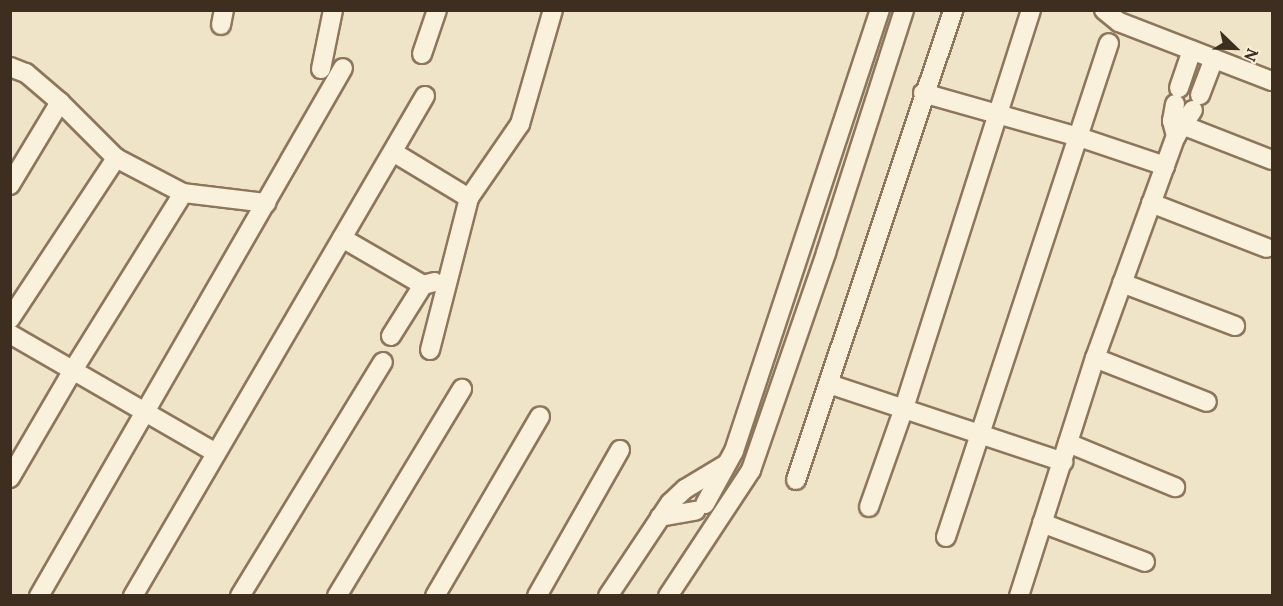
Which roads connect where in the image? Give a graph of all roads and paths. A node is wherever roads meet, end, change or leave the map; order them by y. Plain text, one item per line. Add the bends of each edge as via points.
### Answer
1 (333, 10) edge
2 (437, 10) edge
3 (553, 10) edge
4 (880, 10) edge
5 (904, 10) edge
6 (953, 10) edge
7 (1031, 10) edge
8 (1104, 10) edge
9 (1109, 43) dead end
10 (1192, 50) junction
11 (422, 54) dead end
12 (1214, 59) junction
13 (10, 67) edge
14 (342, 68) dead end
15 (321, 69) dead end
16 (1272, 81) edge
17 (923, 93) junction
18 (425, 96) dead end
19 (60, 102) junction
20 (998, 114) junction
21 (1177, 115) junction
22 (1078, 137) junction
23 (393, 152) junction
24 (116, 158) junction
25 (1272, 160) edge
26 (1165, 166) junction
27 (10, 185) edge
28 (183, 193) junction
29 (469, 198) junction
30 (266, 203) junction
31 (1151, 203) junction
32 (342, 238) junction
33 (1267, 248) dead end
34 (448, 279) junction
35 (1122, 283) junction
36 (423, 285) junction
37 (10, 319) edge
38 (1235, 326) dead end
39 (10, 334) edge
40 (391, 336) dead end
41 (430, 350) dead end
42 (1095, 358) junction
43 (383, 363) dead end
44 (72, 370) junction
45 (829, 384) junction
46 (462, 389) dead end
47 (1207, 402) dead end
48 (904, 408) junction
49 (146, 413) junction
50 (540, 416) dead end
51 (982, 435) junction
52 (1068, 443) junction
53 (620, 450) dead end
54 (216, 453) junction
55 (1063, 462) junction
56 (727, 463) junction
57 (10, 478) edge
58 (796, 480) dead end
59 (1175, 487) dead end
60 (869, 507) dead end
61 (660, 517) junction
62 (1042, 523) junction
63 (946, 537) dead end
64 (1145, 562) dead end
65 (245, 594) edge
66 (39, 596) edge
67 (133, 596) edge
68 (337, 596) edge
69 (435, 596) edge
70 (537, 596) edge
71 (608, 596) edge
72 (668, 596) edge
73 (1019, 596) edge

1 - 15 street
2 - 11 street
3 - 29 street via 520,124
4 - 56 street
5 - 72 street via 751,470
6 - 17 street
7 - 20 street
8 - 10 street via 1119,22
9 - 22 street
10 - 12 street
10 - 21 street
12 - 16 street
12 - 21 street via 1196,102
13 - 19 street via 26,74
14 - 30 street
17 - 20 street
17 - 45 street
18 - 23 street
19 - 24 street
19 - 27 street
20 - 22 street
20 - 48 street
21 - 25 street
21 - 26 street
22 - 26 street
22 - 51 street
23 - 29 street
23 - 32 street
24 - 28 street
24 - 37 street
26 - 31 street
28 - 30 street
28 - 44 street
29 - 34 street
30 - 49 street
31 - 33 street
31 - 35 street
32 - 36 street
32 - 54 street
34 - 36 street
34 - 41 street
35 - 38 street
35 - 42 street
36 - 40 street
39 - 44 street
42 - 47 street
42 - 52 street
43 - 65 street
44 - 49 street
44 - 57 street
45 - 48 street
45 - 58 street
46 - 68 street
48 - 51 street
48 - 60 street
49 - 54 street
49 - 66 street
50 - 69 street
51 - 55 street
51 - 63 street
52 - 55 street
52 - 59 street
53 - 70 street
54 - 67 street
55 - 62 street
56 - 61 street via 685,489
56 - 61 street via 700,507
61 - 71 street
62 - 64 street
62 - 73 street

